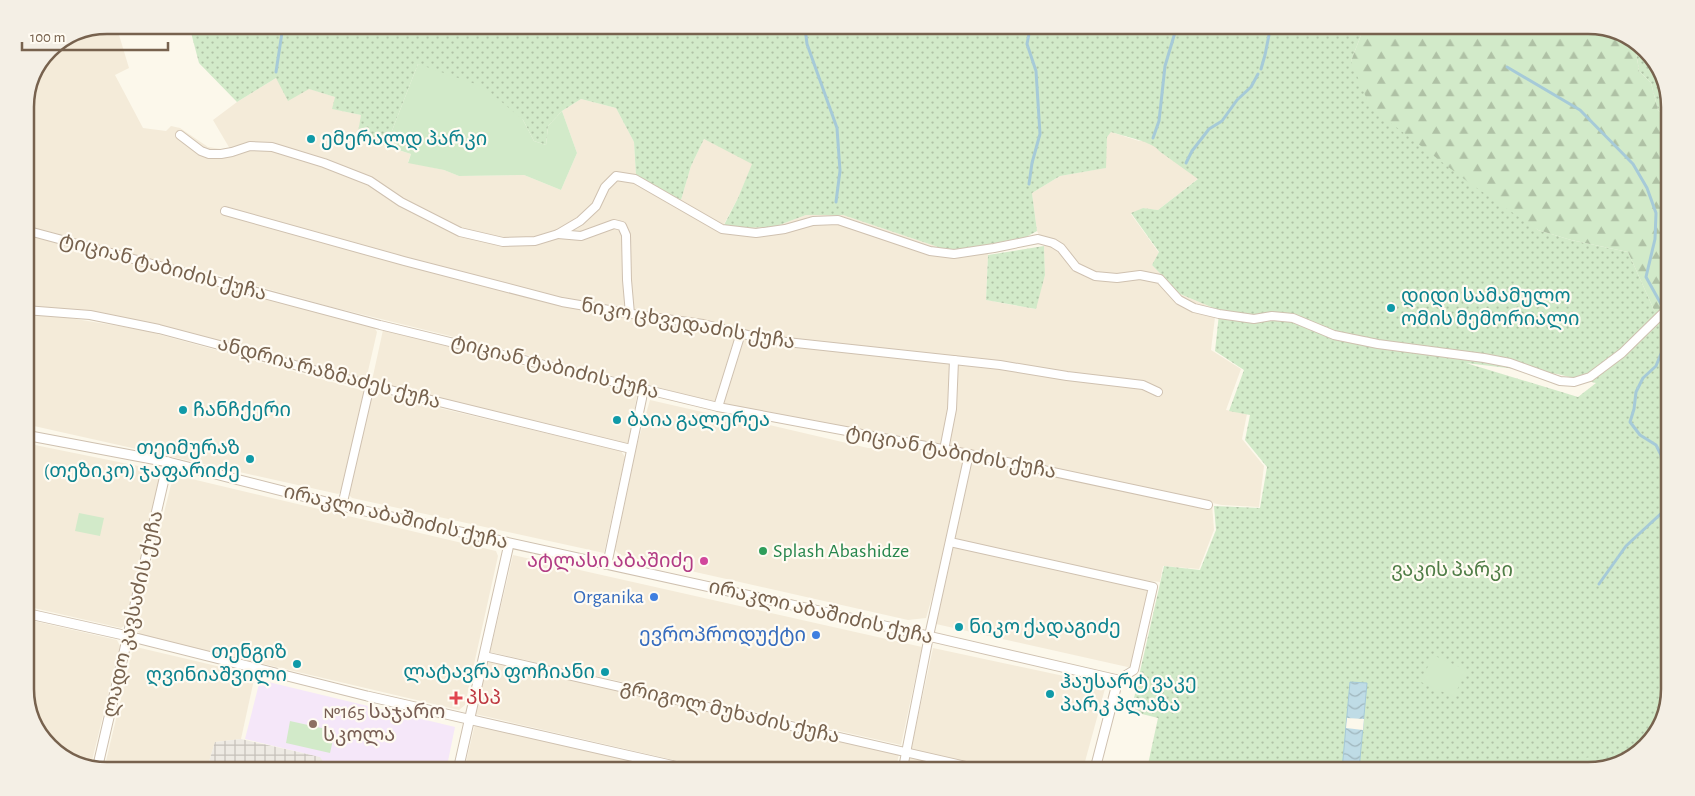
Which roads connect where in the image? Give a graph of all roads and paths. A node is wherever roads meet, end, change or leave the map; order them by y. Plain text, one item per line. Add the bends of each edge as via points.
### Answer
1 (180, 135) dead end
2 (225, 210) dead end
3 (34, 232) edge
4 (558, 234) junction
5 (34, 311) edge
6 (630, 314) junction
7 (1661, 315) edge
8 (741, 333) junction
9 (954, 360) junction
10 (370, 385) junction
11 (644, 389) junction
12 (1158, 392) dead end
13 (718, 407) junction
14 (34, 437) edge
15 (632, 449) junction
16 (944, 450) junction
17 (969, 454) junction
18 (168, 462) junction
19 (1208, 505) dead end
20 (342, 506) junction
21 (950, 542) junction
22 (510, 544) junction
23 (607, 565) junction
24 (34, 616) edge
25 (128, 636) junction
26 (929, 636) junction
27 (484, 656) junction
28 (1118, 680) junction
29 (471, 719) junction
30 (906, 752) junction
31 (99, 761) edge
32 (460, 762) edge
33 (657, 762) edge
34 (904, 762) edge
35 (950, 762) edge
36 (1097, 762) edge

1 - 4 street via 209,154 250,146 272,147 324,163 370,181 401,202 460,232 503,242 535,241
2 - 6 street, ნიკო ცხვედაძის ქუჩა via 562,302
3 - 11 street, ტიციან ტაბიძის ქუჩა via 380,325
4 - 6 street via 581,236 614,224 622,226 626,235
4 - 7 street via 580,221 596,206 605,187 616,176 635,179 722,229 756,233 813,221 838,220 930,251 954,254 1038,239 1061,248 1076,267 1095,276 1148,275 1160,279 1179,300 1194,308 1254,319 1272,316 1293,318 1334,335 1510,363 1560,381 1574,382 1590,377 1622,353
5 - 10 street, ანდრია რაზმაძეს ქუჩა via 90,316 159,329
6 - 8 street, ნიკო ცხვედაძის ქუჩა
8 - 9 street, ნიკო ცხვედაძის ქუჩა via 768,340
8 - 13 street
9 - 12 street, ნიკო ცხვედაძის ქუჩა via 1143,385
9 - 16 street via 952,409
10 - 15 street, ანდრია რაზმაძეს ქუჩა
10 - 20 street
11 - 13 street, ტიციან ტაბიძის ქუჩა
11 - 15 street
13 - 16 street, ტიციან ტაბიძის ქუჩა
14 - 18 street, ირაკლი აბაშიძის ქუჩა
15 - 23 street
16 - 17 street, ტიციან ტაბიძის ქუჩა
17 - 19 street, ტიციან ტაბიძის ქუჩა
17 - 21 street
18 - 20 street, ირაკლი აბაშიძის ქუჩა
18 - 25 street, ლადო კავსაძის ქუჩა
20 - 22 street, ირაკლი აბაშიძის ქუჩა
21 - 26 street
21 - 28 street via 1153,587 1134,670
22 - 23 street, ირაკლი აბაშიძის ქუჩა
22 - 27 street
23 - 26 street, ირაკლი აბაშიძის ქუჩა
24 - 25 street
25 - 29 street
25 - 31 street, ლადო კავსაძის ქუჩა
26 - 28 street, ირაკლი აბაშიძის ქუჩა
26 - 30 street
27 - 29 street
27 - 30 street, გრიგოლ მუხაძის ქუჩა
28 - 36 street
29 - 32 street
29 - 33 street
30 - 34 street
30 - 35 street, გრიგოლ მუხაძის ქუჩა

